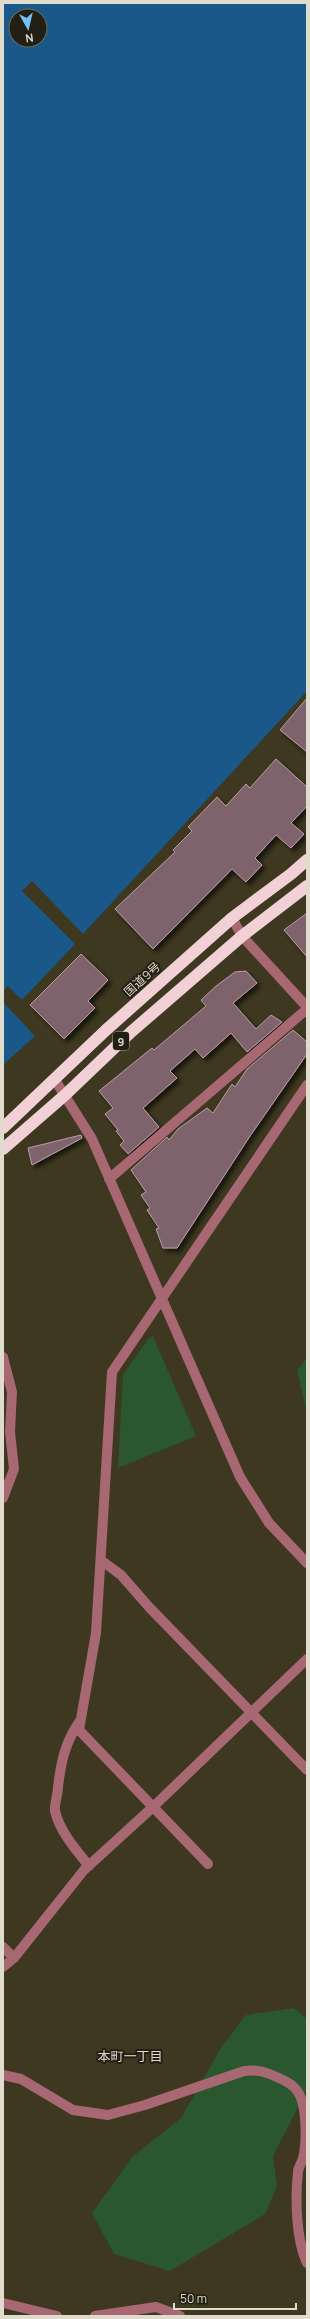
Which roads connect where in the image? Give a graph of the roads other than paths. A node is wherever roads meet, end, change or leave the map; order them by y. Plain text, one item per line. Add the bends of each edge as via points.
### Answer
1 (307, 860) edge
2 (307, 886) edge
3 (232, 918) junction
4 (242, 936) junction
5 (307, 1008) edge
6 (55, 1080) junction
7 (307, 1084) edge
8 (65, 1095) junction
9 (3, 1128) edge
10 (3, 1150) edge
11 (109, 1179) junction
12 (162, 1299) junction
13 (3, 1357) edge
14 (3, 1498) edge
15 (102, 1561) junction
16 (307, 1563) edge
17 (307, 1659) edge
18 (251, 1712) junction
19 (81, 1720) junction
20 (307, 1770) edge
21 (153, 1807) junction
22 (208, 1864) dead end
23 (89, 1866) junction
24 (3, 1947) edge
25 (14, 1958) junction
26 (3, 1967) edge
27 (3, 2075) edge
28 (305, 2160) edge
29 (307, 2263) edge
30 (3, 2304) edge
31 (57, 2316) edge
32 (95, 2316) edge
33 (180, 2316) edge

1 - 3 highway, 国道9号 / 9
2 - 4 highway, 9
3 - 4 street
3 - 6 highway, 国道9号 / 9 via 106,1030
4 - 5 street
4 - 8 highway, 9 via 131,1032
5 - 11 street
6 - 8 street
6 - 9 highway, 国道9号 / 9
7 - 12 street
8 - 10 highway, 9
8 - 11 street via 92,1139
11 - 12 street
12 - 15 street via 112,1372
12 - 16 street via 240,1477 269,1523
13 - 14 street via 12,1392 10,1432 14,1469
15 - 18 street via 121,1575 148,1607
15 - 19 street via 96,1633
17 - 18 street
18 - 20 street
18 - 21 street
19 - 21 street via 79,1730
19 - 23 street via 66,1746 55,1806 63,1832
21 - 22 street
21 - 23 street
23 - 25 street
24 - 25 street
25 - 26 street
27 - 28 street via 21,2079 73,2110 108,2115 244,2071 261,2070 288,2083 302,2098
28 - 29 street via 298,2171 297,2203 302,2253
30 - 31 street
32 - 33 street via 156,2307

